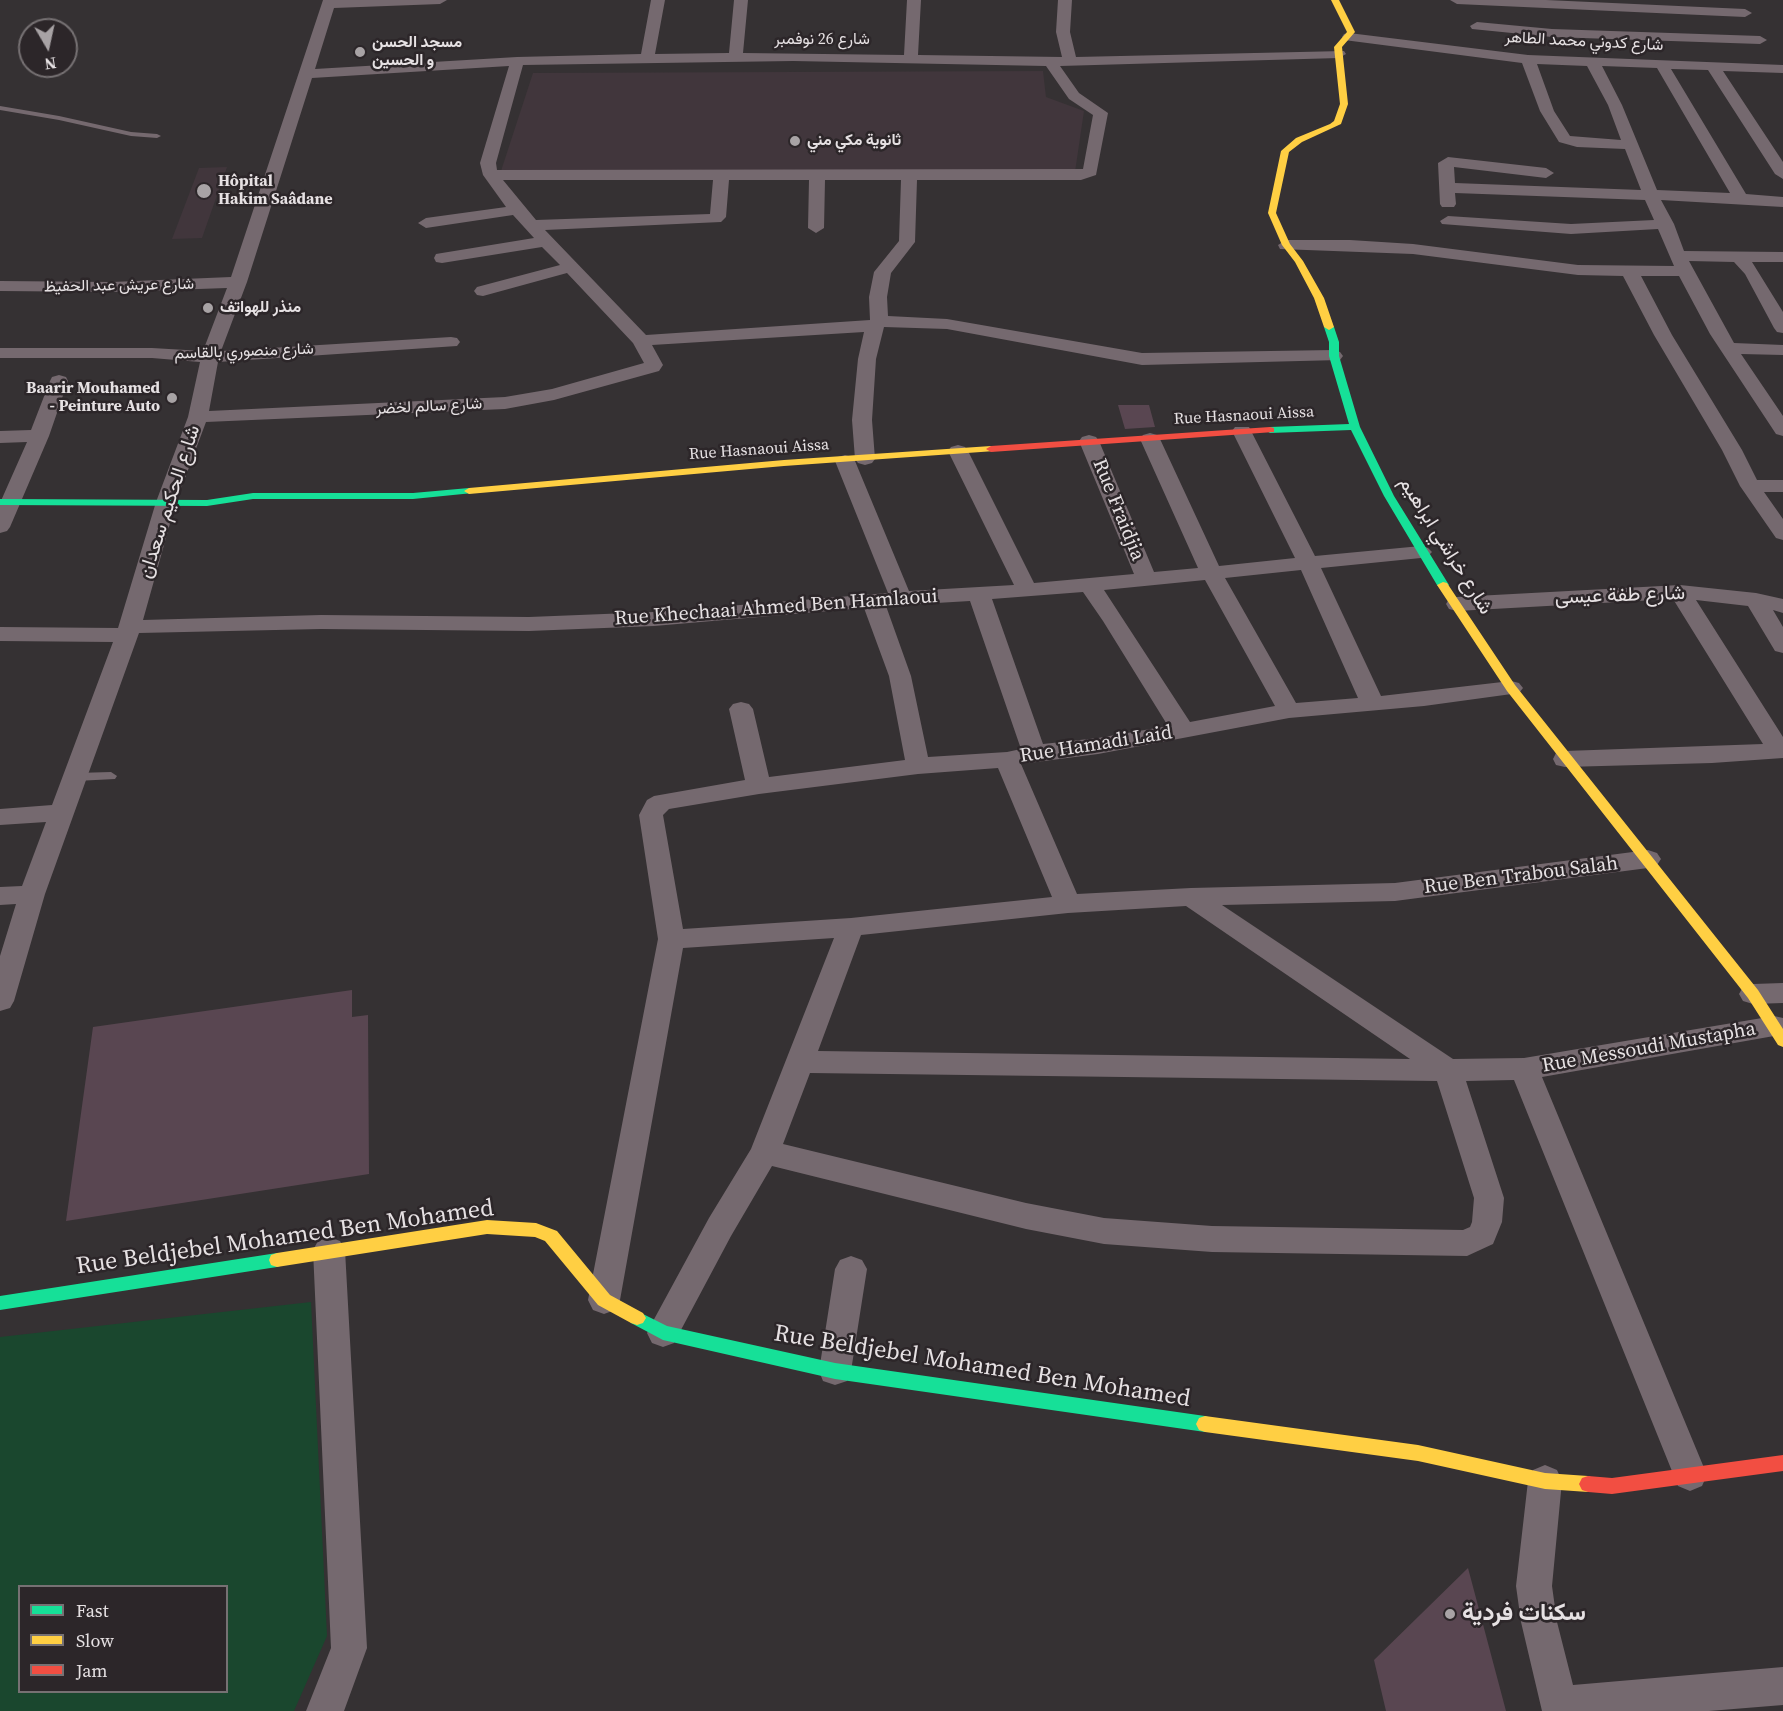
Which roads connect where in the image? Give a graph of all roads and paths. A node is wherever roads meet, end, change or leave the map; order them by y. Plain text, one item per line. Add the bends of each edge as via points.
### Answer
1 (408, 0) edge
2 (440, 0) edge
3 (658, 0) edge
4 (741, 0) edge
5 (914, 0) edge
6 (1065, 0) edge
7 (1335, 0) edge
8 (1457, 0) edge
9 (1739, 0) edge
10 (330, 2) edge
11 (1473, 2) junction
12 (1573, 3) edge
13 (1649, 5) edge
14 (1745, 13) junction
15 (1477, 26) junction
16 (1348, 37) junction
17 (1760, 40) junction
18 (1478, 52) junction
19 (1339, 54) junction
20 (647, 58) junction
21 (736, 58) junction
22 (912, 59) junction
23 (1528, 59) junction
24 (517, 61) junction
25 (1592, 61) junction
26 (1050, 62) junction
27 (1070, 62) junction
28 (1662, 65) junction
29 (1714, 68) junction
30 (1776, 69) edge
31 (305, 74) junction
32 (0, 108) edge
33 (157, 136) dead end
34 (1630, 145) junction
35 (1775, 153) edge
36 (1546, 172) dead end
37 (720, 174) junction
38 (909, 174) junction
39 (1783, 174) edge
40 (491, 175) junction
41 (817, 175) junction
42 (1448, 188) junction
43 (1652, 196) junction
44 (1741, 198) junction
45 (1783, 202) edge
46 (517, 210) junction
47 (1448, 221) junction
48 (426, 223) dead end
49 (1666, 224) junction
50 (532, 225) junction
51 (816, 228) dead end
52 (546, 241) junction
53 (1286, 245) junction
54 (1456, 253) junction
55 (1737, 255) junction
56 (1783, 257) edge
57 (442, 258) dead end
58 (1683, 263) junction
59 (571, 267) junction
60 (1630, 272) junction
61 (238, 282) junction
62 (0, 286) edge
63 (483, 291) dead end
64 (876, 323) junction
65 (1783, 328) edge
66 (641, 341) junction
67 (451, 342) dead end
68 (1730, 348) junction
69 (1783, 350) edge
70 (0, 353) edge
71 (1334, 356) junction
72 (210, 357) junction
73 (59, 381) dead end
74 (198, 417) junction
75 (1355, 427) junction
76 (1783, 430) edge
77 (1242, 431) junction
78 (1113, 433) dead end
79 (39, 436) junction
80 (0, 438) edge
81 (1150, 439) junction
82 (1127, 440) junction
83 (1089, 441) junction
84 (958, 451) junction
85 (855, 460) junction
86 (1750, 486) junction
87 (1783, 486) edge
88 (6, 502) edge
89 (166, 502) junction
90 (0, 527) edge
91 (1783, 534) edge
92 (1421, 552) junction
93 (1309, 565) junction
94 (1212, 574) junction
95 (1146, 578) junction
96 (1089, 585) junction
97 (1027, 590) junction
98 (1680, 592) junction
99 (979, 594) junction
100 (901, 598) junction
101 (1756, 600) junction
102 (873, 601) junction
103 (1457, 604) junction
104 (1783, 606) edge
105 (128, 631) junction
106 (0, 634) edge
107 (1783, 646) edge
108 (1511, 688) junction
109 (1372, 702) junction
110 (741, 709) dead end
111 (1289, 711) junction
112 (1184, 730) junction
113 (1781, 750) edge
114 (1034, 753) junction
115 (1565, 759) junction
116 (1007, 760) junction
117 (918, 766) junction
118 (111, 776) dead end
119 (76, 777) junction
120 (759, 786) junction
121 (63, 812) junction
122 (0, 816) edge
123 (1648, 859) junction
124 (32, 894) junction
125 (0, 896) edge
126 (1191, 897) junction
127 (1068, 904) junction
128 (851, 927) junction
129 (671, 939) junction
130 (1783, 993) edge
131 (1754, 994) junction
132 (0, 1001) edge
133 (1779, 1034) edge
134 (801, 1062) junction
135 (1524, 1069) junction
136 (1448, 1070) junction
137 (765, 1152) junction
138 (329, 1250) junction
139 (851, 1269) dead end
140 (604, 1300) junction
141 (0, 1303) edge
142 (663, 1333) junction
143 (835, 1371) junction
144 (1783, 1463) edge
145 (1690, 1474) junction
146 (1545, 1481) junction
147 (1783, 1686) edge
148 (1561, 1708) edge
149 (325, 1711) edge

1 - 2 street
1 - 10 street
3 - 20 street
4 - 21 street
5 - 22 street
6 - 27 street via 1063,32
7 - 16 street via 1350,28
8 - 11 street
9 - 14 street
10 - 31 street, شارع الحكيم سعدان
11 - 12 street
11 - 15 street
12 - 13 street
13 - 14 street
14 - 17 street
15 - 17 street via 1552,33
15 - 18 street
16 - 18 street, شارع كدوني محمد الطاهر
16 - 19 street via 1338,47
17 - 30 street
18 - 23 street, شارع كدوني محمد الطاهر
19 - 27 street, شارع 26 نوفمبر
19 - 53 street, شارع خراشي ابراهيم via 1344,104 1338,122 1289,146 1282,160 1272,213
20 - 21 street, شارع 26 نوفمبر
20 - 24 street, شارع 26 نوفمبر
21 - 22 street, شارع 26 نوفمبر
22 - 26 street, شارع 26 نوفمبر
23 - 25 street, شارع كدوني محمد الطاهر
23 - 34 street via 1547,111 1564,138
24 - 31 street, شارع 26 نوفمبر
24 - 40 street via 488,163
25 - 28 street, شارع كدوني محمد الطاهر
25 - 34 street
26 - 27 street, شارع 26 نوفمبر
26 - 38 street via 1074,96 1101,113 1090,172
28 - 29 street, شارع كدوني محمد الطاهر
28 - 44 street
29 - 30 street, شارع كدوني محمد الطاهر
29 - 35 street
31 - 61 street, شارع الحكيم سعدان
32 - 33 lane
34 - 43 street
35 - 39 street
36 - 42 street via 1448,162
37 - 40 street
37 - 41 street
37 - 50 street via 715,219
38 - 41 street
38 - 64 street via 907,242 883,272
40 - 46 street
41 - 51 street
42 - 43 street
42 - 47 street
43 - 44 street
43 - 49 street
44 - 45 street
46 - 48 street
46 - 50 street
47 - 49 street via 1570,229
47 - 54 street
49 - 58 street
50 - 52 street
52 - 57 street
52 - 59 street
53 - 54 street via 1350,245
53 - 71 street, شارع خراشي ابراهيم via 1319,298 1334,342
54 - 60 street via 1548,268
55 - 56 street
55 - 58 street
55 - 65 street via 1752,272
58 - 60 street
58 - 68 street
59 - 63 street
59 - 66 street
60 - 86 street
61 - 62 street, شارع عريش عبد الحفيظ
61 - 72 street, شارع الحكيم سعدان
64 - 66 street
64 - 71 street via 947,324 1142,359
64 - 85 street via 867,359
66 - 74 street, شارع سالم لخضر via 654,365 647,370 505,403
67 - 72 street, شارع منصوري بالقاسم
68 - 69 street
68 - 76 street
70 - 72 street, شارع منصوري بالقاسم
71 - 75 street, شارع خراشي ابراهيم
72 - 74 street, شارع الحكيم سعدان
73 - 79 street
74 - 89 street, شارع الحكيم سعدان
75 - 77 street, Rue Hasnaoui Aissa
75 - 92 street, شارع خراشي ابراهيم
77 - 81 street, Rue Hasnaoui Aissa
77 - 93 street
78 - 82 lane
79 - 80 street
79 - 88 street
81 - 82 street, Rue Hasnaoui Aissa
81 - 94 street
82 - 83 street, Rue Hasnaoui Aissa
83 - 84 street, Rue Hasnaoui Aissa
83 - 95 street, Rue Fraidjia
84 - 85 street, Rue Hasnaoui Aissa
84 - 97 street
85 - 89 street, Rue Hasnaoui Aissa via 413,496 253,496 207,503
85 - 100 street
86 - 87 street
86 - 91 street
88 - 89 street, Rue Hasnaoui Aissa
88 - 90 street
89 - 105 street, شارع الحكيم سعدان
92 - 93 street, Rue Khechaai Ahmed Ben Hamlaoui
92 - 103 street, شارع خراشي ابراهيم
93 - 94 street, Rue Khechaai Ahmed Ben Hamlaoui
93 - 109 street
94 - 95 street, Rue Khechaai Ahmed Ben Hamlaoui
94 - 111 street
95 - 96 street, Rue Khechaai Ahmed Ben Hamlaoui
96 - 97 street, Rue Khechaai Ahmed Ben Hamlaoui
96 - 112 street
97 - 99 street, Rue Khechaai Ahmed Ben Hamlaoui
98 - 101 street, شارع طفة عيسى
98 - 103 street, شارع طفة عيسى
98 - 113 street
99 - 100 street, Rue Khechaai Ahmed Ben Hamlaoui
99 - 114 street
100 - 102 street, Rue Khechaai Ahmed Ben Hamlaoui
101 - 104 street, شارع طفة عيسى
101 - 107 street
102 - 105 street, Rue Khechaai Ahmed Ben Hamlaoui via 654,619 552,623 321,622
102 - 117 street via 900,676
103 - 108 street, شارع خراشي ابراهيم
105 - 106 street, Rue Khechaai Ahmed Ben Hamlaoui
105 - 119 street, شارع الحكيم سعدان
108 - 109 street, Rue Hamadi Laid
108 - 115 street, شارع خراشي ابراهيم
109 - 111 street, Rue Hamadi Laid
110 - 120 street
111 - 112 street, Rue Hamadi Laid
112 - 114 street, Rue Hamadi Laid
113 - 115 street
114 - 116 street, Rue Hamadi Laid
115 - 123 street, شارع خراشي ابراهيم
116 - 117 street, Rue Hamadi Laid
116 - 127 street
117 - 120 street, Rue Hamadi Laid
118 - 119 lane
119 - 121 street, شارع الحكيم سعدان
120 - 129 street, Rue Hamadi Laid via 663,802 651,814
121 - 122 street
121 - 124 street, شارع الحكيم سعدان
123 - 126 street, Rue Ben Trabou Salah via 1395,892
123 - 131 street, شارع خراشي ابراهيم
124 - 125 street
124 - 132 street, شارع الحكيم سعدان
126 - 127 street, Rue Ben Trabou Salah
126 - 136 street
127 - 128 street, Rue Ben Trabou Salah
128 - 129 street, Rue Ben Trabou Salah
128 - 134 street
129 - 140 street
130 - 131 street
131 - 133 street, شارع خراشي ابراهيم
133 - 135 street, Rue Messoudi Mustapha
134 - 136 street, Rue Messoudi Mustapha
134 - 137 street
135 - 136 street, Rue Messoudi Mustapha
135 - 145 street
136 - 137 street via 1489,1197 1482,1235 1467,1244 1212,1239 1104,1231 1026,1216
137 - 142 street
138 - 140 street, Rue Beldjebel Mohamed Ben Mohamed via 487,1227 536,1230 551,1236
138 - 141 street, Rue Beldjebel Mohamed Ben Mohamed
138 - 149 street via 349,1648
139 - 143 street
140 - 142 street, Rue Beldjebel Mohamed Ben Mohamed
142 - 143 street, Rue Beldjebel Mohamed Ben Mohamed
143 - 146 street, Rue Beldjebel Mohamed Ben Mohamed via 1418,1453
144 - 145 street, Rue Beldjebel Mohamed Ben Mohamed
145 - 146 street, Rue Beldjebel Mohamed Ben Mohamed via 1612,1486
146 - 148 street via 1534,1586
147 - 148 street

